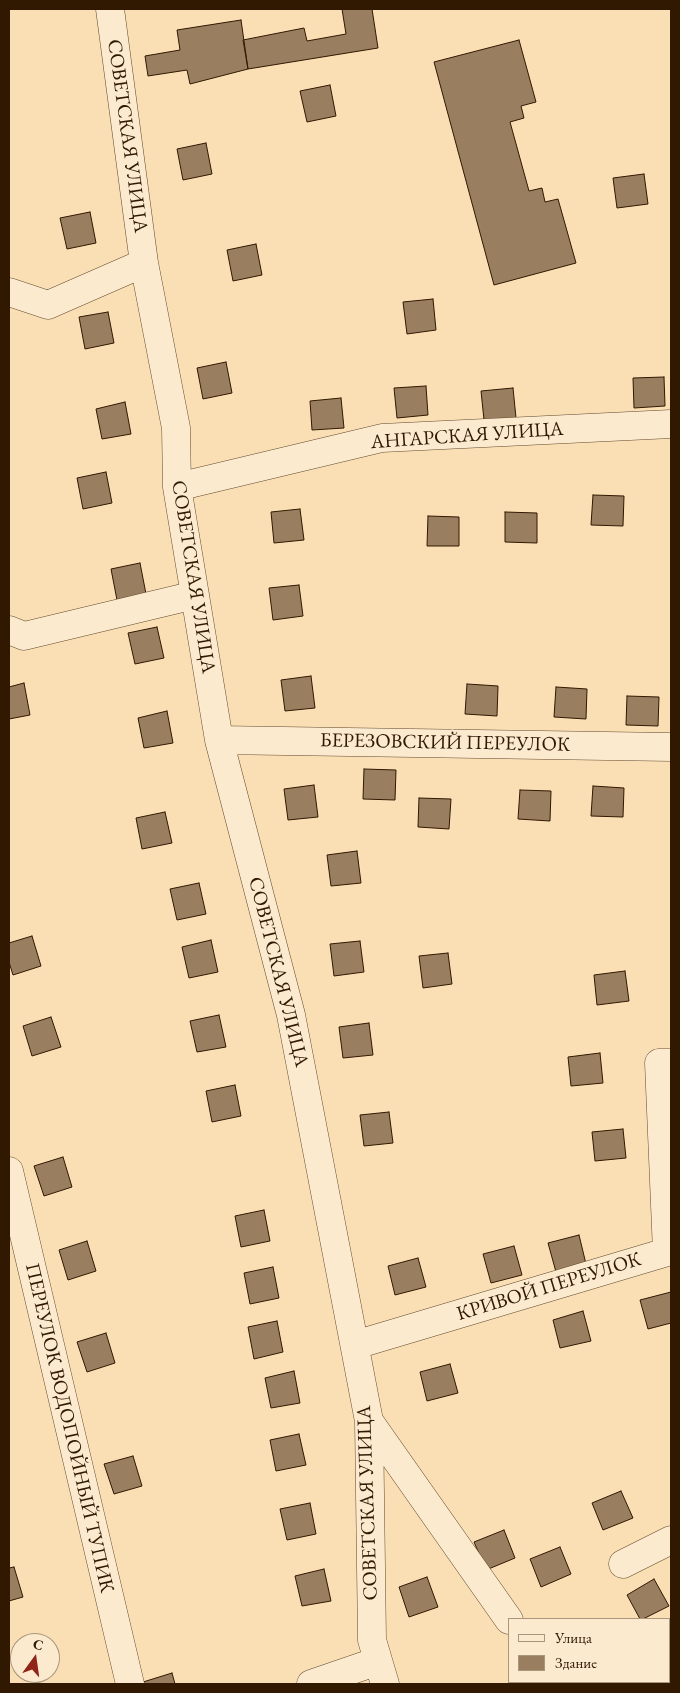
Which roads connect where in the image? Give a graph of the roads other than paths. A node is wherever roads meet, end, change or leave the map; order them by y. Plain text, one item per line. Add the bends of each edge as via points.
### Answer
1 (110, 9) edge
2 (144, 263) junction
3 (9, 292) edge
4 (671, 424) edge
5 (177, 487) junction
6 (195, 595) junction
7 (9, 630) edge
8 (219, 740) junction
9 (671, 747) edge
10 (671, 1063) edge
11 (9, 1171) edge
12 (354, 1345) junction
13 (369, 1421) junction
14 (671, 1540) edge
15 (623, 1564) dead end
16 (508, 1619) edge
17 (381, 1673) edge
18 (130, 1684) edge
19 (311, 1684) edge

1 - 2 street, СОВЕТСКАЯ УЛИЦА
2 - 3 street via 48,305
2 - 5 street, СОВЕТСКАЯ УЛИЦА via 176,428
4 - 5 street, АНГАРСКАЯ УЛИЦА via 382,438
5 - 6 street, СОВЕТСКАЯ УЛИЦА
6 - 7 street via 24,636
6 - 8 street, СОВЕТСКАЯ УЛИЦА
8 - 9 street, БЕРЕЗОВСКИЙ ПЕРЕУЛОК
8 - 12 street, СОВЕТСКАЯ УЛИЦА via 291,1015
10 - 12 street, КРИВОЙ ПЕРЕУЛОК via 659,1063 666,1252
11 - 18 street, ПЕРЕУЛОК ВОДОПОЙНЫЙ ТУПИК
12 - 13 street, СОВЕТСКАЯ УЛИЦА
13 - 16 street
13 - 17 street, СОВЕТСКАЯ УЛИЦА via 372,1640
14 - 15 street
17 - 19 street

